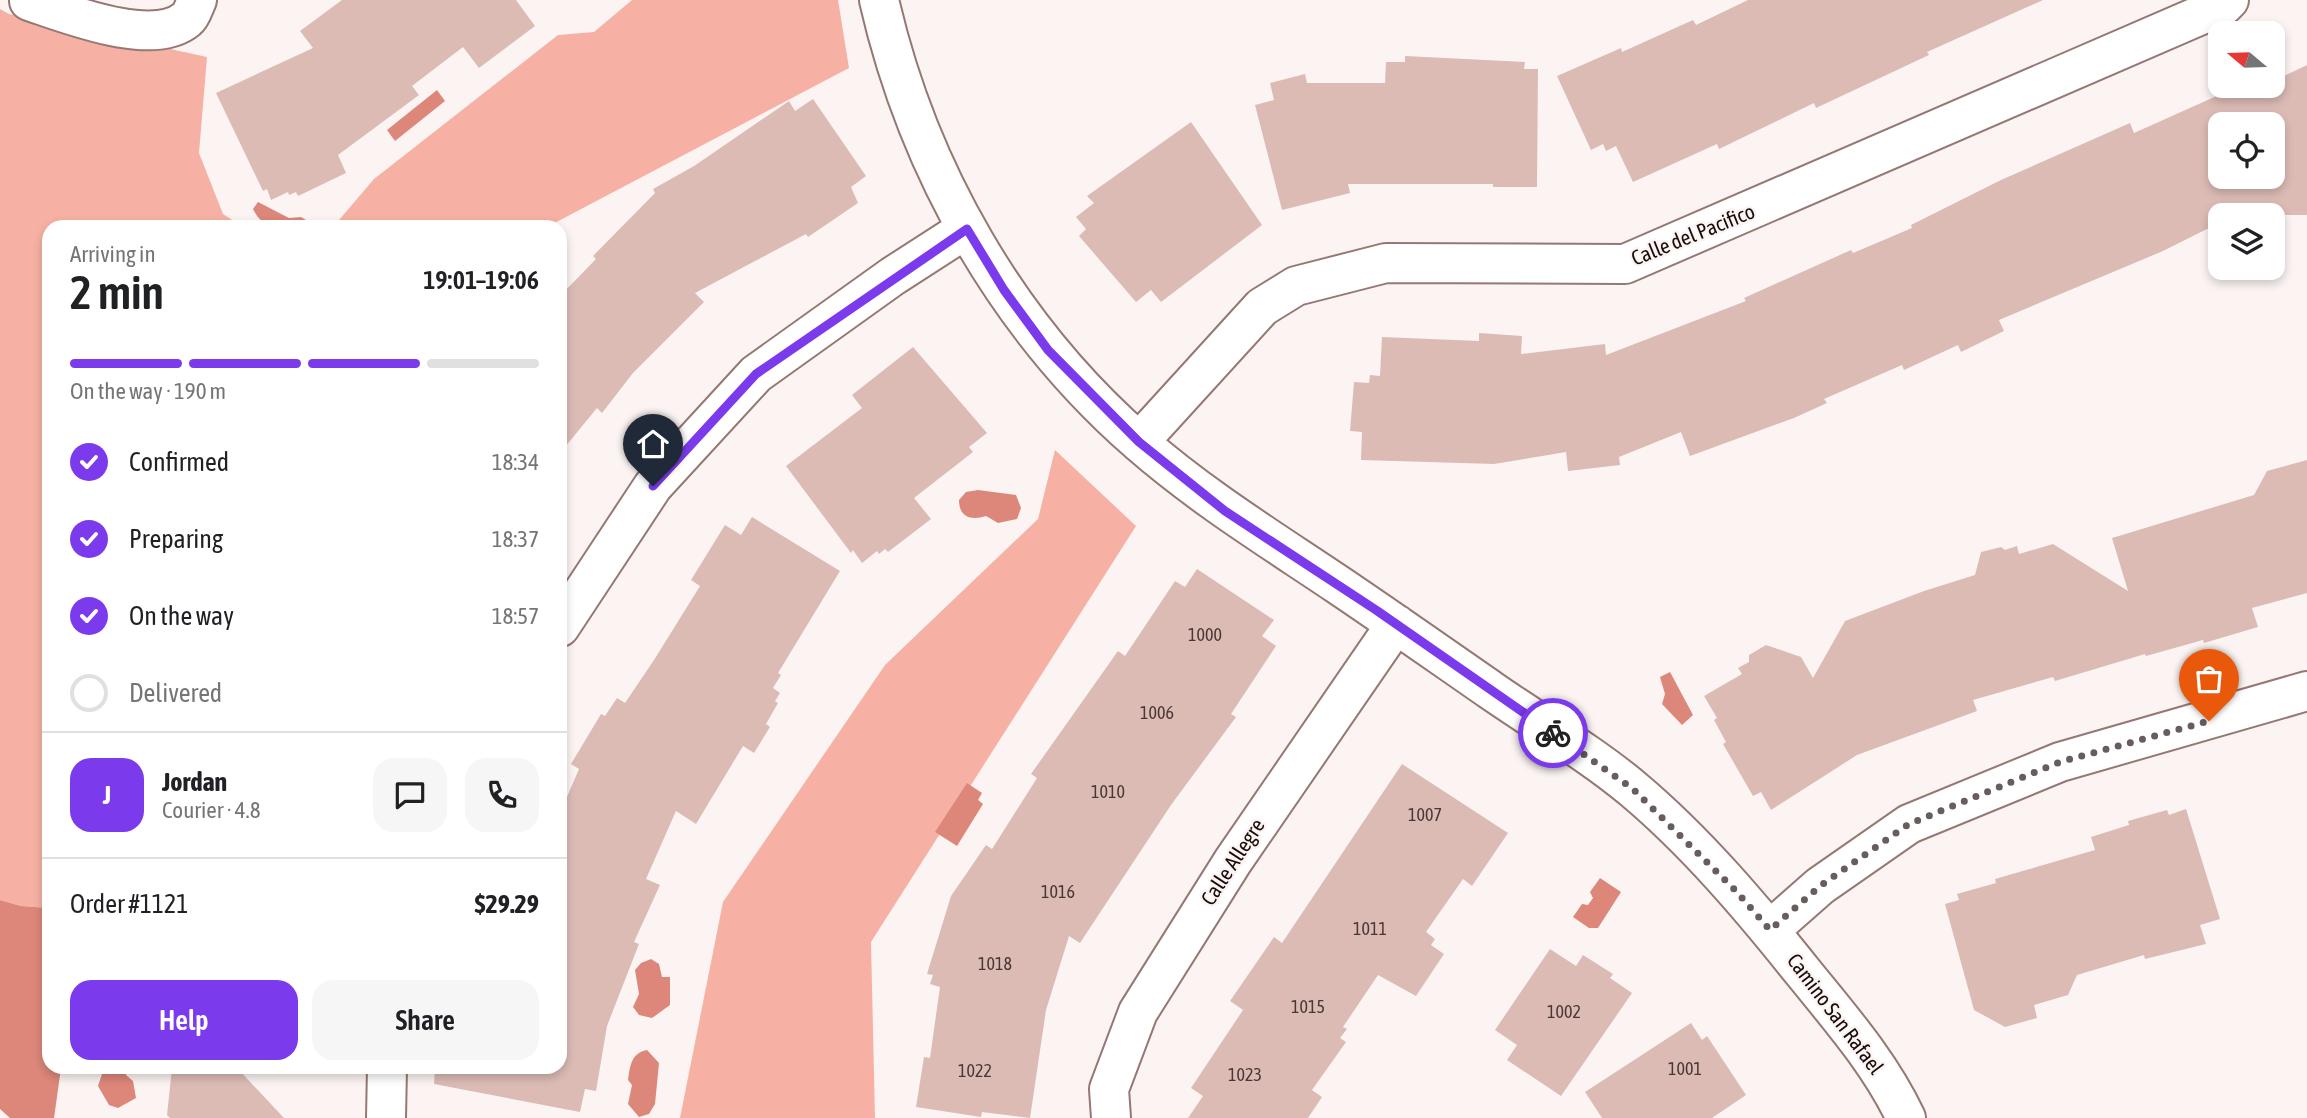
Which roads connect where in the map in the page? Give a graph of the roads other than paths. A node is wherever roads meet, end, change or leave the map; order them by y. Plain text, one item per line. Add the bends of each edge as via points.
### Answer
1 (197, 0) edge
2 (879, 0) edge
3 (2229, 0) edge
4 (29, 1) edge
5 (967, 229) junction
6 (1139, 442) junction
7 (567, 616) edge
8 (1396, 624) junction
9 (2307, 691) edge
10 (1770, 930) junction
11 (387, 1074) edge
12 (386, 1118) edge
13 (1111, 1118) edge
14 (1906, 1118) edge

1 - 4 street via 189,18 165,31 135,30
2 - 5 street, Camino San Rafael via 915,124
3 - 6 street, Calle del Pacifico via 1625,264 1386,263 1296,286 1262,307
5 - 6 street, Camino San Rafael via 1048,350
5 - 7 street via 756,374 653,486
6 - 8 street, Camino San Rafael via 1225,511
8 - 10 street, Camino San Rafael via 1632,788
8 - 13 street, Calle Allegre via 1233,861 1138,1012 1109,1089
9 - 10 street via 2060,762 1909,824 1820,886
10 - 14 street, Camino San Rafael via 1874,1060
11 - 12 street

